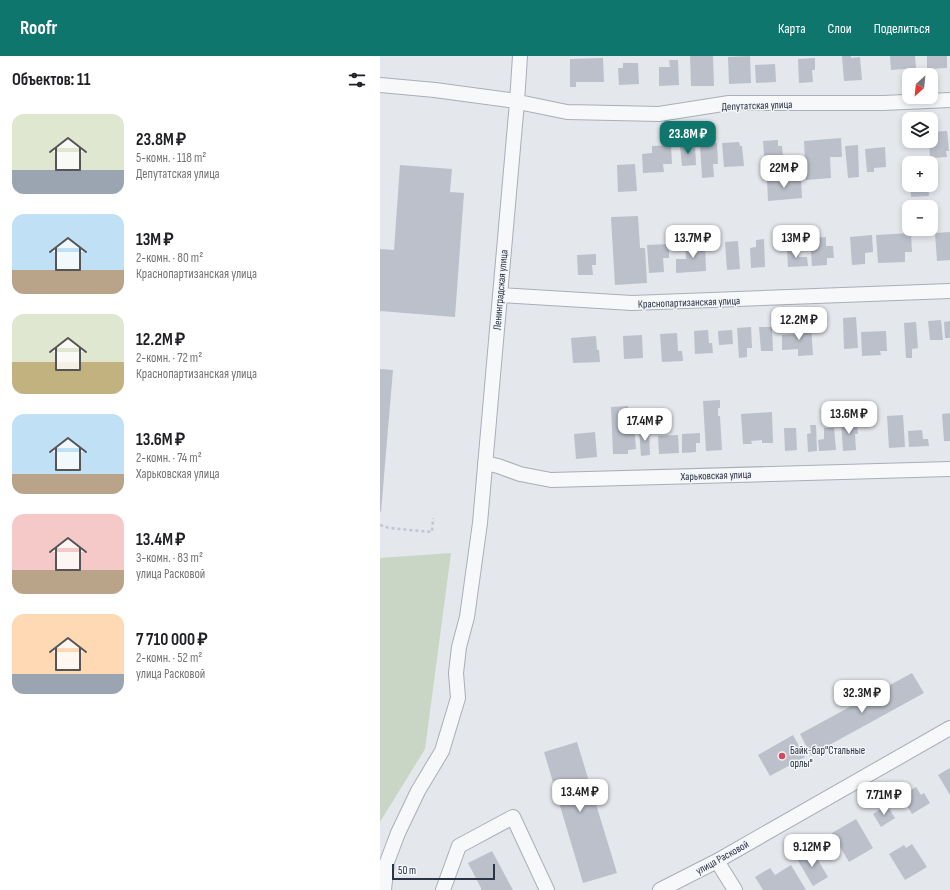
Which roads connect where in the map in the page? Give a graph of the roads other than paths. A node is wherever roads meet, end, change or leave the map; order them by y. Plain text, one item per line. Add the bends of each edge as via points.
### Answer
1 (520, 56) edge
2 (380, 85) edge
3 (950, 100) edge
4 (517, 102) junction
5 (950, 291) edge
6 (500, 295) junction
7 (485, 463) junction
8 (950, 469) edge
9 (950, 728) edge
10 (717, 861) junction
11 (384, 890) edge
12 (443, 890) edge
13 (547, 890) edge
14 (660, 890) edge
15 (735, 890) edge

1 - 4 street, Ленинградская улица
2 - 4 street, Депутатская улица
3 - 4 street, Депутатская улица via 907,103 729,103 660,114 567,112
4 - 6 street, Ленинградская улица
5 - 6 street, Краснопартизанская улица via 632,304
6 - 7 street, Ленинградская улица
7 - 8 street, Харьковская улица via 551,480
7 - 11 street, Ленинградская улица via 480,523 467,617 459,647 456,673 458,698 442,751 418,791 398,833 387,862
9 - 10 street, улица Расковой
10 - 14 street, улица Расковой
10 - 15 street
12 - 13 street via 458,846 513,817

